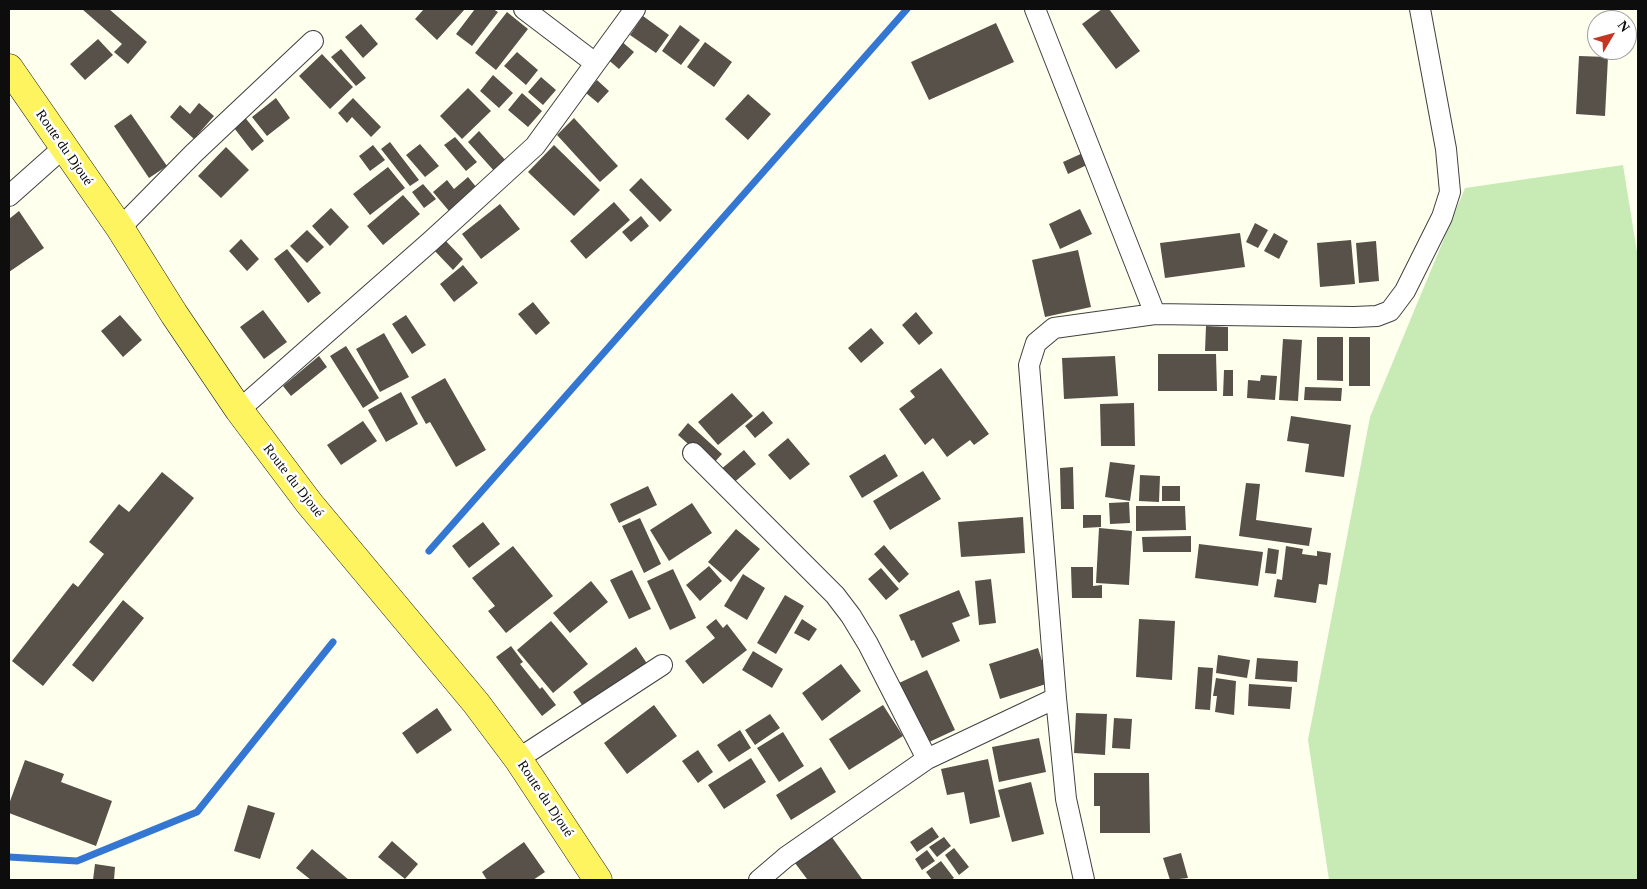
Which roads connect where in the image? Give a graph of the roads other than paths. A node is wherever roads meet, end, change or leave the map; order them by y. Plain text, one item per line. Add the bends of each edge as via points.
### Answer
1 (524, 9) edge
2 (635, 9) edge
3 (1035, 9) edge
4 (1420, 9) edge
5 (313, 41) dead end
6 (595, 63) junction
7 (9, 68) edge
8 (63, 148) junction
9 (9, 196) edge
10 (120, 228) junction
11 (1155, 314) junction
12 (239, 410) junction
13 (693, 454) dead end
14 (662, 665) dead end
15 (1056, 698) junction
16 (518, 759) junction
17 (927, 759) junction
18 (598, 880) edge
19 (759, 880) edge
20 (1084, 880) edge

1 - 6 street
2 - 6 street
3 - 11 street
4 - 11 street via 1446,149 1450,192 1442,217 1399,302 1378,316
5 - 10 street
6 - 12 street via 535,146
7 - 8 main road, Route du Djoué
8 - 9 street
8 - 10 main road, Route du Djoué
10 - 12 main road, Route du Djoué
11 - 15 street via 1054,328 1036,343 1029,365
12 - 16 main road, Route du Djoué via 309,503 476,703
13 - 17 street via 835,595 868,644
14 - 16 street
15 - 17 street
15 - 20 street via 1066,799
16 - 18 main road, Route du Djoué
17 - 19 street via 786,857

